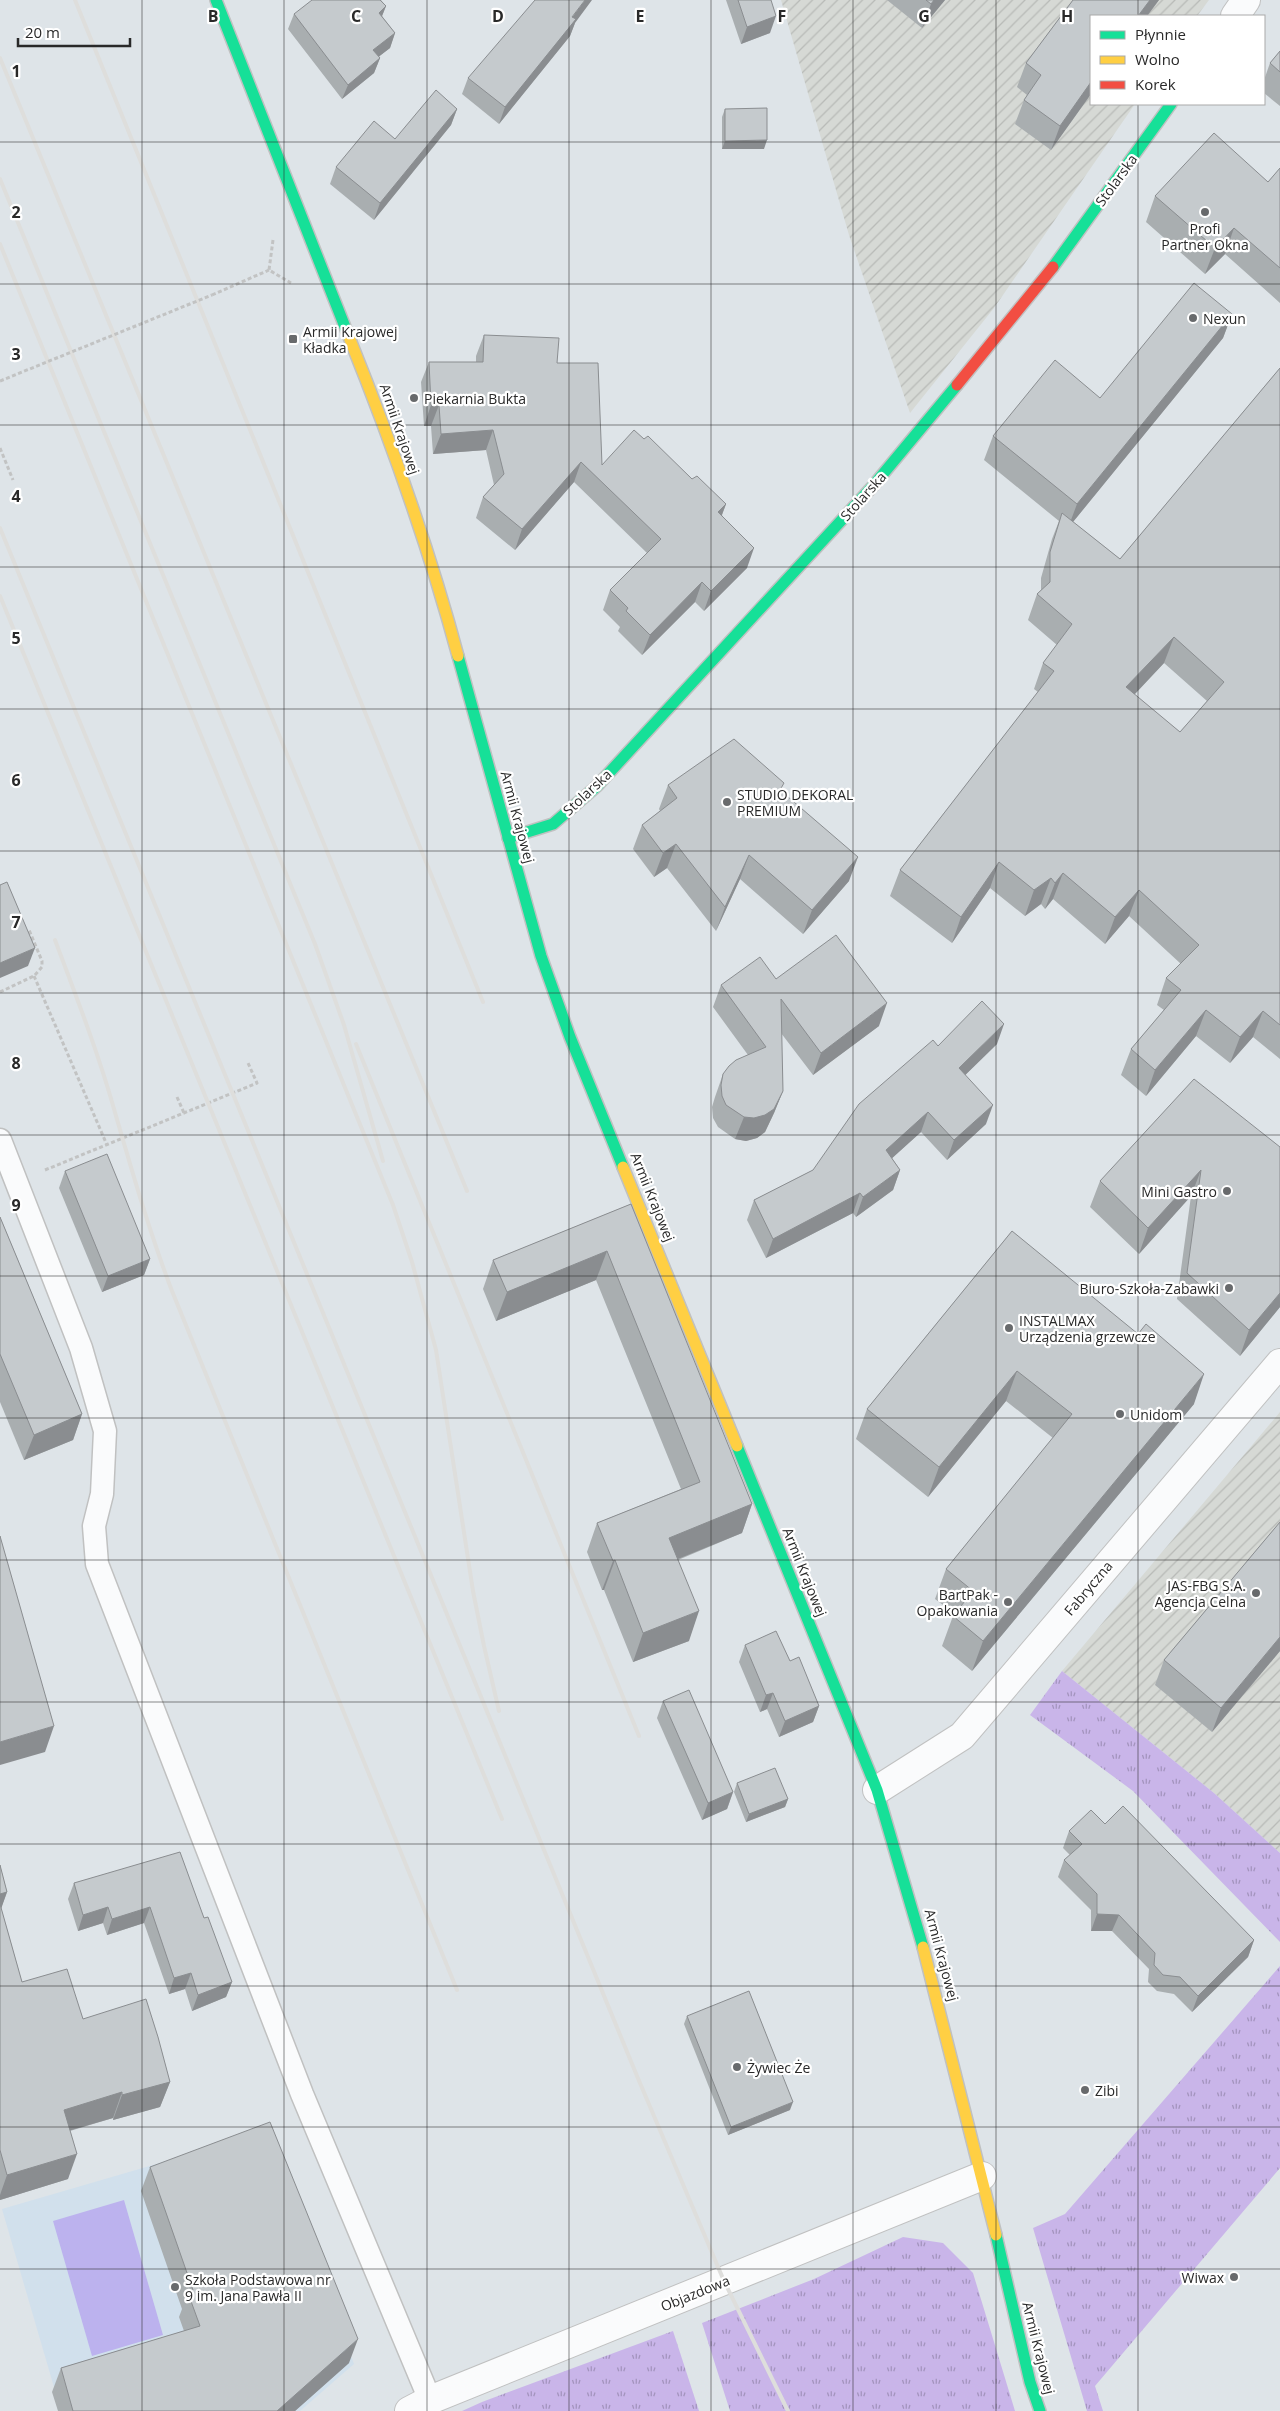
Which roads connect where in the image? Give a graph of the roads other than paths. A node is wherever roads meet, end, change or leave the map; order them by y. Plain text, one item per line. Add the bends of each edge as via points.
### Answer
1 (216, 0) edge
2 (1246, 0) edge
3 (1236, 15) edge
4 (1170, 105) edge
5 (508, 838) junction
6 (0, 1140) edge
7 (1280, 1363) edge
8 (877, 1790) junction
9 (982, 2176) junction
10 (419, 2405) edge
11 (1040, 2411) edge

1 - 5 street, Armii Krajowej via 377,407 454,639
2 - 3 street
4 - 5 street, Stolarska via 1037,289 873,486 597,786 553,824
5 - 8 street, Armii Krajowej via 541,956 570,1037
6 - 10 lane via 81,1348 105,1431 102,1494 94,1526 97,1564
7 - 8 street, Fabryczna via 962,1736
8 - 9 street, Armii Krajowej via 920,1931
9 - 10 street, Objazdowa
9 - 11 street, Armii Krajowej via 1030,2382

